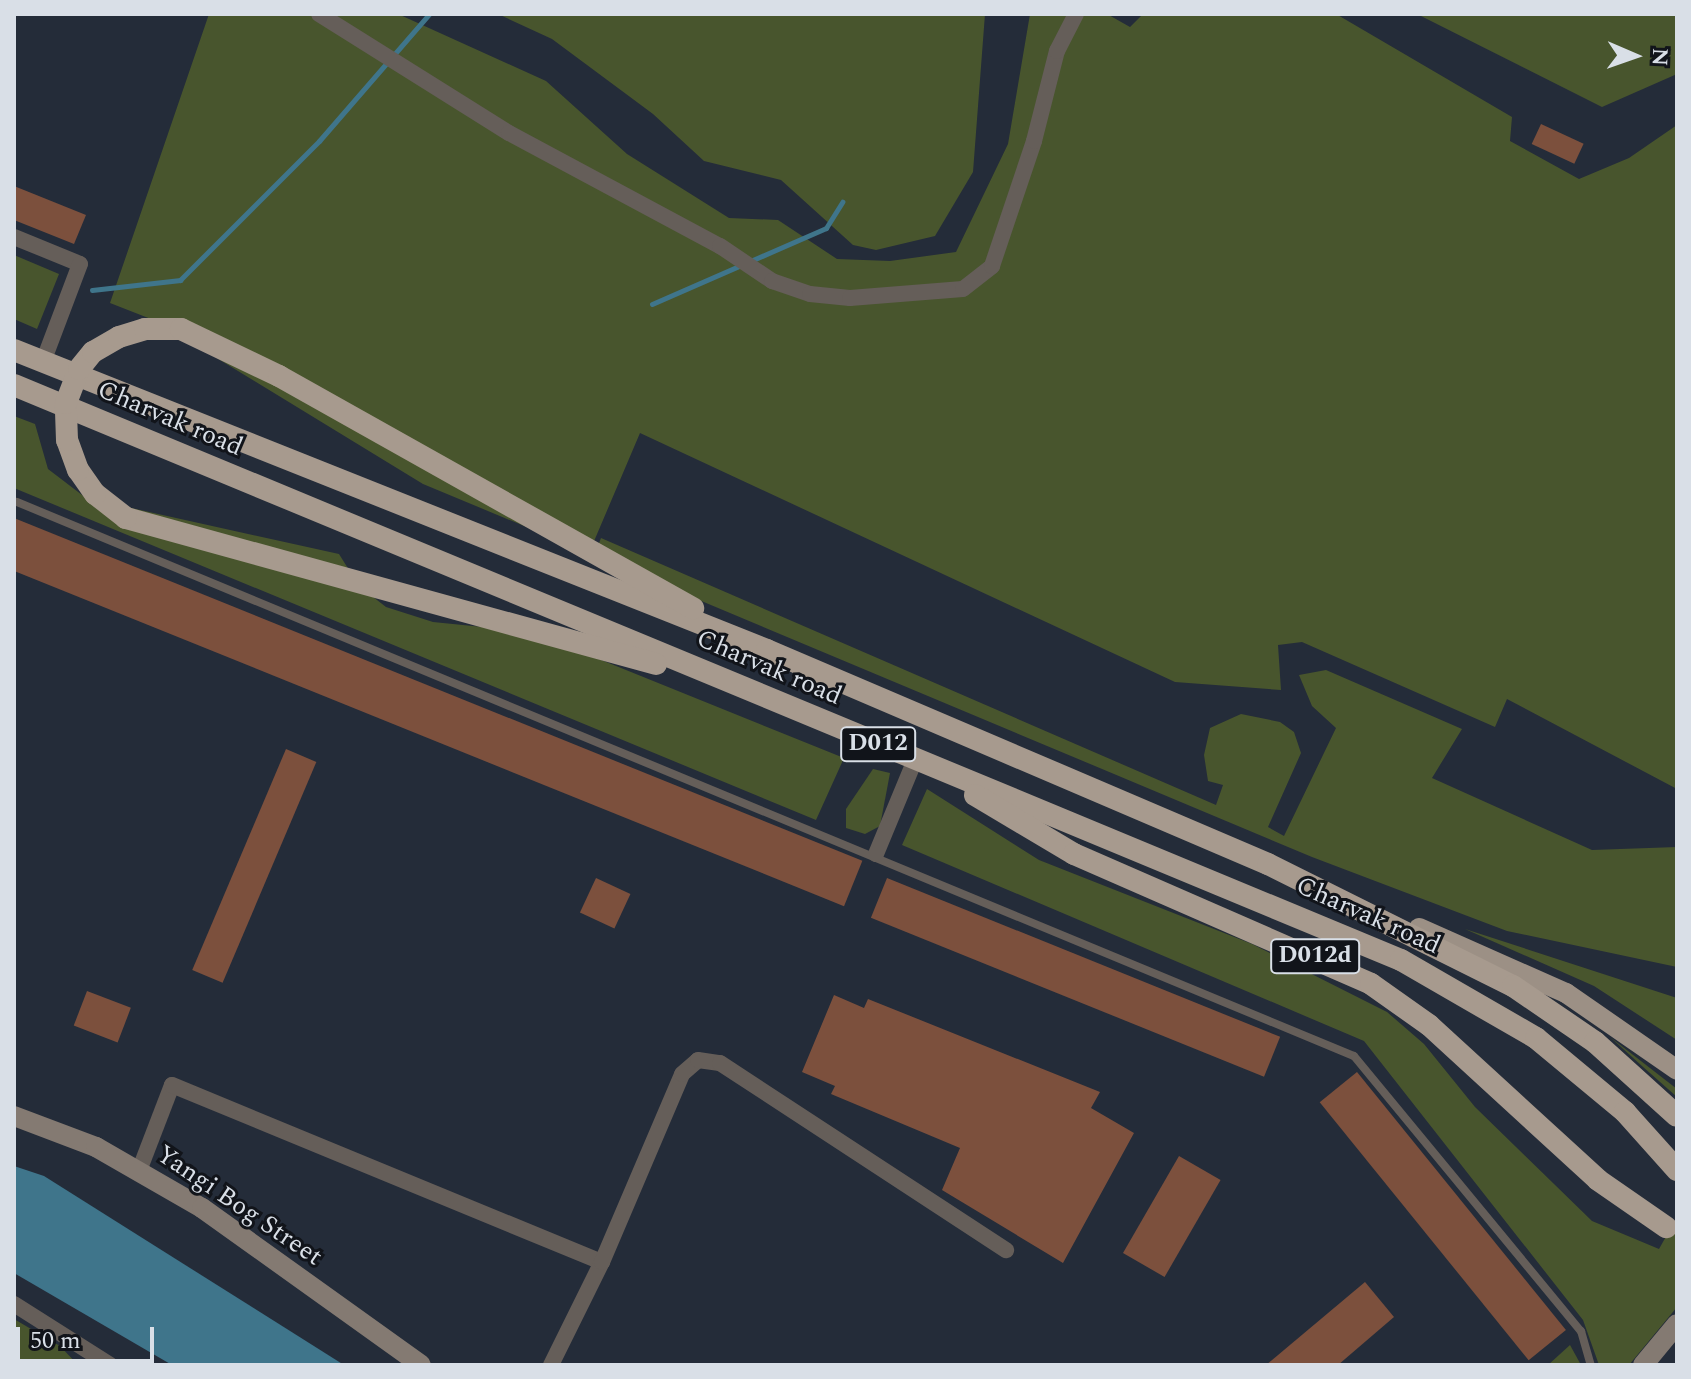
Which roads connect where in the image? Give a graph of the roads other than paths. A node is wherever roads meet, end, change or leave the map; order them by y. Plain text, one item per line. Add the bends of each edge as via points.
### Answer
1 (319, 14) edge
2 (1076, 14) edge
3 (14, 237) edge
4 (14, 350) edge
5 (43, 362) junction
6 (14, 385) edge
7 (17, 502) dead end
8 (767, 650) junction
9 (750, 690) junction
10 (915, 760) junction
11 (876, 854) junction
12 (1268, 864) junction
13 (1677, 1070) edge
14 (14, 1116) edge
15 (1677, 1116) edge
16 (1677, 1170) edge
17 (139, 1171) junction
18 (1666, 1227) dead end
19 (1006, 1250) dead end
20 (602, 1262) junction
21 (14, 1304) edge
22 (1677, 1324) edge
23 (110, 1365) edge
24 (421, 1365) edge
25 (551, 1365) edge
26 (1591, 1365) edge
27 (1643, 1365) edge

1 - 2 street via 509,133 720,246 772,281 810,294 850,298 963,289 992,266 1034,141 1057,51
3 - 5 street via 80,264
4 - 5 highway, Charvak road / D012
5 - 8 highway, Charvak road / D012
6 - 9 highway, Charvak road / D012
7 - 11 lane
8 - 9 highway via 292,383 181,329 145,329 103,345 79,369 65,427 78,470 95,494 126,518
8 - 12 highway, Charvak road / D012
9 - 10 highway, Charvak road / D012
10 - 11 street
10 - 16 highway, Charvak road / D012 via 1258,897 1448,983 1578,1070
10 - 18 highway, D012d via 1074,854 1371,984 1440,1035 1598,1180
11 - 26 lane via 1354,1056 1581,1331
12 - 13 main road, D012d via 1554,987
12 - 15 highway, Charvak road / D012 via 1513,986 1595,1042
14 - 17 main road, Yangi Bog Street via 96,1147
17 - 20 street via 172,1085
17 - 24 main road, Yangi Bog Street via 202,1208
19 - 20 street via 720,1063 698,1060 682,1074
20 - 25 street
21 - 23 street
22 - 27 main road

